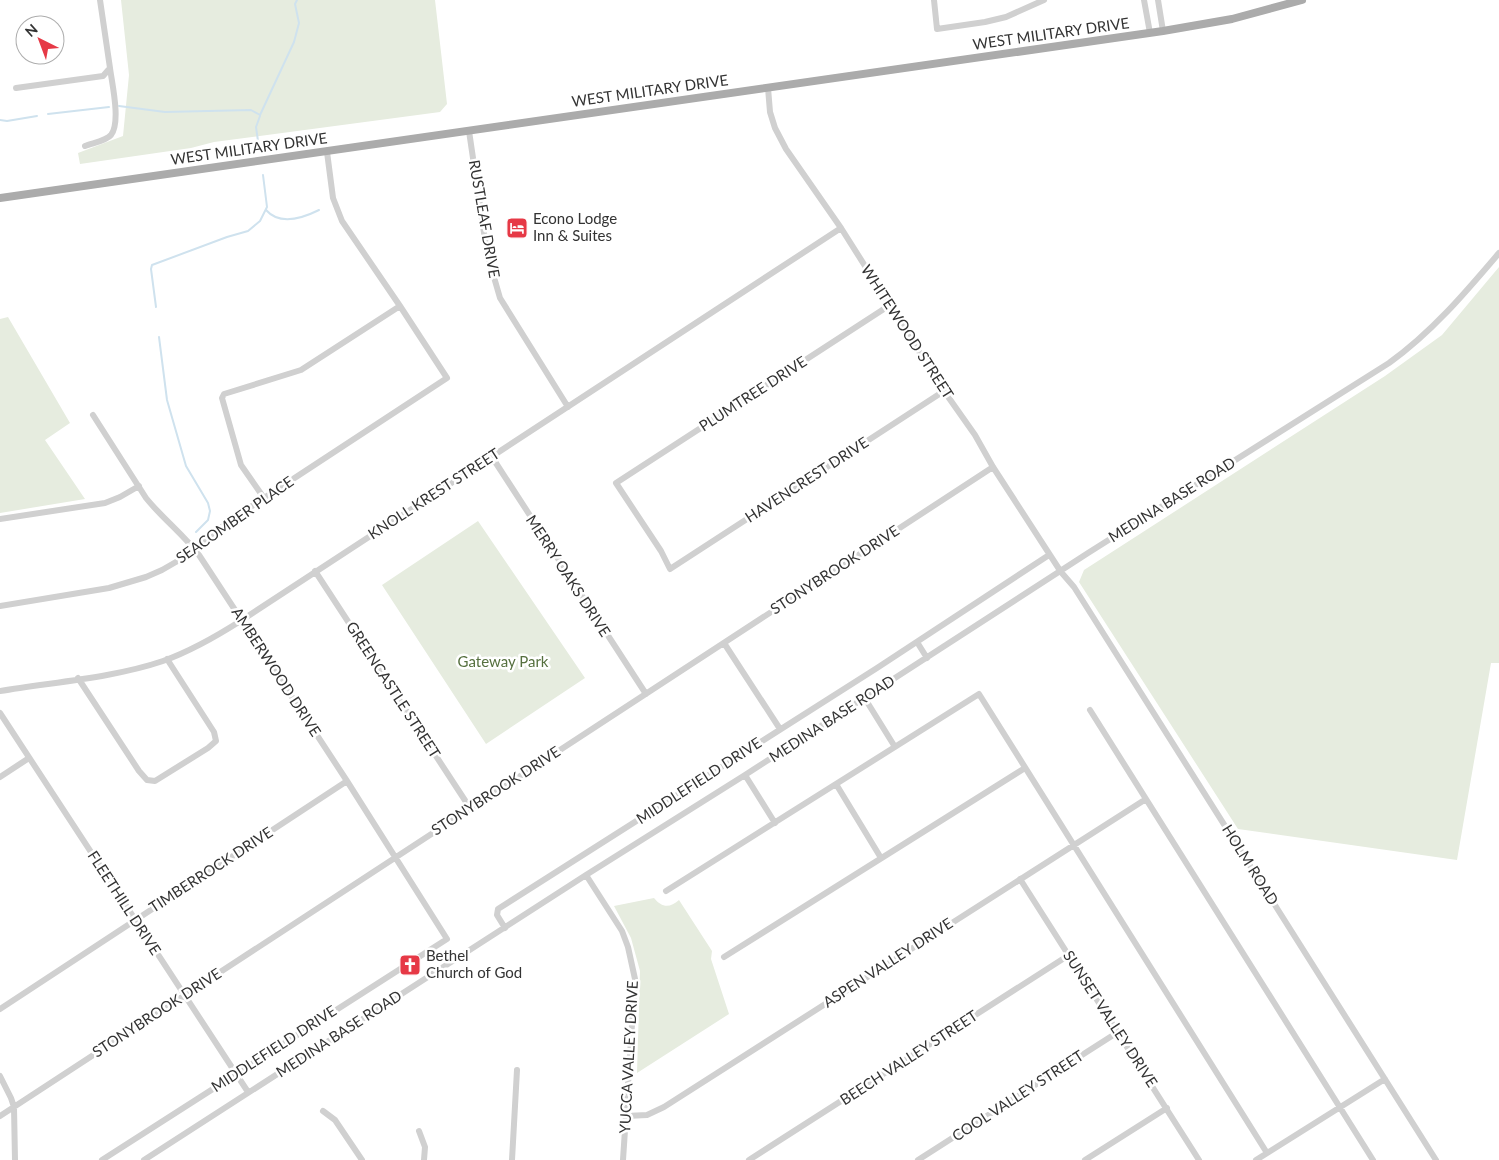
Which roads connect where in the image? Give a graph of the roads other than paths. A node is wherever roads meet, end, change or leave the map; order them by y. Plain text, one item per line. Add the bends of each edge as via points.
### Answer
1 (100, 0) edge
2 (934, 0) edge
3 (1044, 0) edge
4 (1144, 0) edge
5 (1158, 0) edge
6 (1302, 0) edge
7 (1163, 32) junction
8 (1150, 33) junction
9 (110, 68) junction
10 (16, 88) dead end
11 (768, 88) junction
12 (469, 131) junction
13 (85, 146) dead end
14 (327, 152) junction
15 (0, 198) edge
16 (840, 228) junction
17 (1499, 253) edge
18 (890, 305) junction
19 (400, 306) junction
20 (944, 390) junction
21 (568, 407) junction
22 (93, 415) dead end
23 (492, 456) junction
24 (993, 467) junction
25 (139, 486) junction
26 (264, 498) junction
27 (0, 520) edge
28 (195, 550) junction
29 (1049, 555) junction
30 (670, 570) joint
31 (315, 572) junction
32 (1061, 572) junction
33 (0, 606) edge
34 (242, 620) junction
35 (724, 642) junction
36 (917, 642) junction
37 (927, 658) junction
38 (167, 659) junction
39 (78, 678) junction
40 (0, 691) edge
41 (646, 694) junction
42 (864, 697) junction
43 (1090, 710) dead end
44 (0, 713) edge
45 (780, 729) junction
46 (895, 747) junction
47 (29, 758) junction
48 (1025, 768) junction
49 (745, 775) junction
50 (0, 777) edge
51 (347, 781) junction
52 (836, 784) junction
53 (1146, 798) junction
54 (470, 808) junction
55 (775, 823) junction
56 (1074, 844) junction
57 (396, 857) junction
58 (881, 858) junction
59 (586, 875) junction
60 (1020, 878) junction
61 (666, 891) dead end
62 (135, 920) junction
63 (505, 928) junction
64 (447, 939) joint
65 (1069, 955) junction
66 (724, 957) dead end
67 (185, 995) junction
68 (0, 1009) edge
69 (1118, 1032) junction
70 (517, 1070) dead end
71 (236, 1074) junction
72 (0, 1076) edge
73 (1385, 1079) junction
74 (248, 1092) junction
75 (14, 1107) junction
76 (1167, 1108) junction
77 (1339, 1108) junction
78 (323, 1111) dead end
79 (0, 1116) edge
80 (626, 1116) junction
81 (419, 1131) dead end
82 (1267, 1154) junction
83 (14, 1160) edge
84 (102, 1160) edge
85 (144, 1160) edge
86 (362, 1160) edge
87 (424, 1160) edge
88 (512, 1160) edge
89 (623, 1160) edge
90 (750, 1160) edge
91 (918, 1160) edge
92 (1085, 1160) edge
93 (1199, 1160) edge
94 (1256, 1160) edge
95 (1373, 1160) edge
96 (1436, 1160) edge

1 - 9 street
2 - 3 street via 938,29 1006,17
4 - 8 street
5 - 7 street
6 - 7 main road, WEST MILITARY DRIVE via 1232,19
7 - 8 main road, WEST MILITARY DRIVE
8 - 11 main road, WEST MILITARY DRIVE
9 - 10 street via 103,76
9 - 13 street via 116,117 112,134
11 - 12 main road, WEST MILITARY DRIVE
11 - 16 street, WHITEWOOD STREET via 770,112 781,141
12 - 14 main road, WEST MILITARY DRIVE
12 - 21 street, RUSTLEAF DRIVE via 487,254 500,298
14 - 15 main road, WEST MILITARY DRIVE
14 - 19 street via 334,198 342,221
16 - 18 street, WHITEWOOD STREET
16 - 21 street, KNOLL KREST STREET
17 - 32 street, MEDINA BASE ROAD via 1438,323 1400,355
18 - 20 street, WHITEWOOD STREET
18 - 30 street, PLUMTREE DRIVE via 616,483
19 - 26 street, SEACOMBER PLACE via 447,378
19 - 26 street via 301,370 224,394 222,398 238,456
20 - 24 street, WHITEWOOD STREET
20 - 30 street, HAVENCREST DRIVE
21 - 23 street, KNOLL KREST STREET
22 - 25 street, AMBERWOOD DRIVE
23 - 31 street, KNOLL KREST STREET
23 - 41 street, MERRY OAKS DRIVE
24 - 29 street, WHITEWOOD STREET
24 - 35 street, STONYBROOK DRIVE
25 - 27 street via 105,503
25 - 28 street, AMBERWOOD DRIVE via 156,510
26 - 28 street, SEACOMBER PLACE via 213,533
28 - 33 street, SEACOMBER PLACE via 162,570 124,585
28 - 34 street, AMBERWOOD DRIVE
29 - 32 street, WHITEWOOD STREET
29 - 36 street, MIDDLEFIELD DRIVE
31 - 34 street, KNOLL KREST STREET
31 - 54 street, GREENCASTLE STREET
32 - 37 street, MEDINA BASE ROAD
32 - 73 street, HOLM ROAD via 1074,587
34 - 38 street, KNOLL KREST STREET via 201,645
34 - 51 street, AMBERWOOD DRIVE
35 - 41 street, STONYBROOK DRIVE
35 - 45 street
36 - 37 street
36 - 45 street, MIDDLEFIELD DRIVE
37 - 42 street, MEDINA BASE ROAD
38 - 39 street, KNOLL KREST STREET
38 - 39 street via 214,732 216,741 160,779 150,781 143,777
39 - 40 street, KNOLL KREST STREET
41 - 54 street, STONYBROOK DRIVE
42 - 46 street
42 - 49 street, MEDINA BASE ROAD
43 - 53 street
44 - 47 street, FLEETHILL DRIVE
45 - 63 street, MIDDLEFIELD DRIVE via 498,909 497,915
46 - 48 street via 978,694
46 - 52 street
47 - 50 street
47 - 62 street, FLEETHILL DRIVE
48 - 56 street
48 - 58 street
49 - 55 street
49 - 59 street, MEDINA BASE ROAD
51 - 57 street, AMBERWOOD DRIVE
51 - 62 street, TIMBERROCK DRIVE
52 - 55 street
52 - 58 street
53 - 56 street, ASPEN VALLEY DRIVE
53 - 77 street
54 - 57 street, STONYBROOK DRIVE
55 - 61 street
56 - 60 street, ASPEN VALLEY DRIVE
56 - 82 street
57 - 64 street, AMBERWOOD DRIVE
57 - 67 street, STONYBROOK DRIVE
58 - 66 street
59 - 63 street, MEDINA BASE ROAD
59 - 80 street, YUCCA VALLEY DRIVE via 622,931 633,964 635,978
60 - 65 street, SUNSET VALLEY DRIVE
60 - 80 street, ASPEN VALLEY DRIVE via 664,1107 647,1115
62 - 67 street, FLEETHILL DRIVE
62 - 68 street, TIMBERROCK DRIVE
63 - 74 street, MEDINA BASE ROAD
64 - 71 street, MIDDLEFIELD DRIVE
65 - 69 street, SUNSET VALLEY DRIVE
65 - 90 street, BEECH VALLEY STREET
67 - 71 street, FLEETHILL DRIVE
67 - 75 street, STONYBROOK DRIVE
69 - 76 street, SUNSET VALLEY DRIVE
69 - 91 street, COOL VALLEY STREET
70 - 88 street
71 - 74 street, FLEETHILL DRIVE
71 - 84 street, MIDDLEFIELD DRIVE
72 - 75 street
73 - 77 street
73 - 96 street, HOLM ROAD
74 - 85 street, MEDINA BASE ROAD
75 - 79 street, STONYBROOK DRIVE
75 - 83 street
76 - 92 street
76 - 93 street, SUNSET VALLEY DRIVE
77 - 82 street
77 - 95 street
78 - 86 street via 336,1120
80 - 89 street, YUCCA VALLEY DRIVE
81 - 87 street via 425,1147
82 - 94 street

